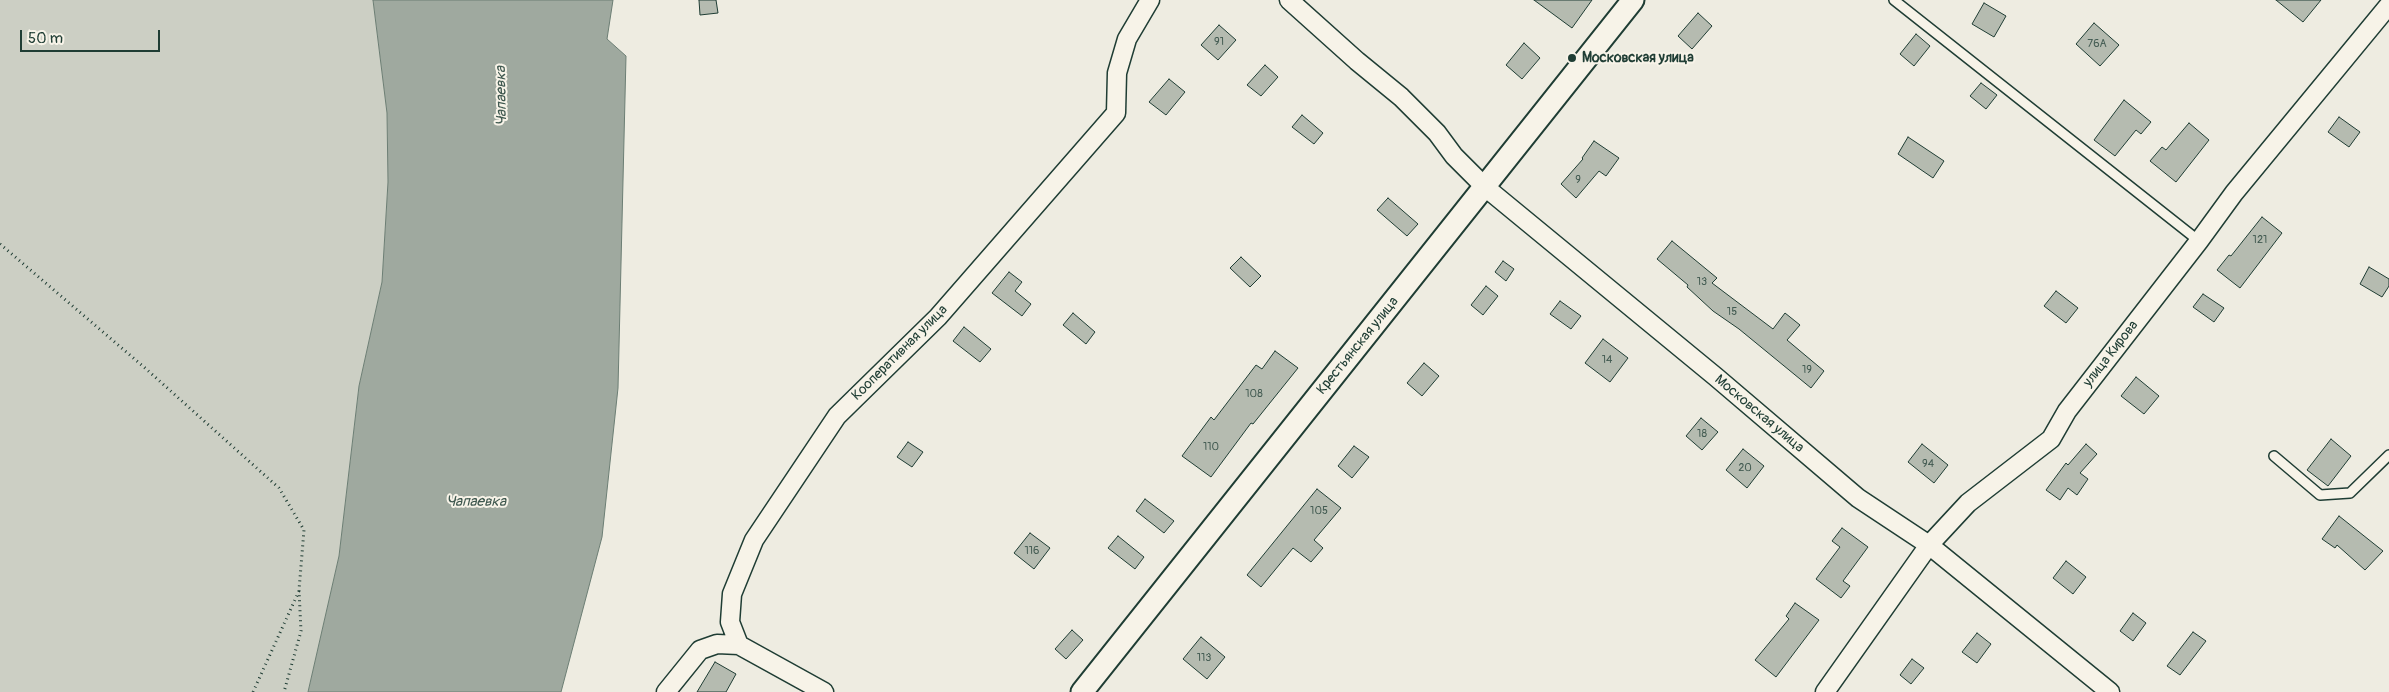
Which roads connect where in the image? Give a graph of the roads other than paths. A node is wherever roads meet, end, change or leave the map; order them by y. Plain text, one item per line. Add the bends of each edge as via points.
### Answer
1 (1150, 0) edge
2 (1289, 0) edge
3 (1633, 0) edge
4 (1894, 0) edge
5 (2389, 5) edge
6 (1485, 187) junction
7 (2199, 241) junction
8 (2389, 455) edge
9 (2274, 456) dead end
10 (1929, 545) junction
11 (739, 645) junction
12 (666, 692) edge
13 (824, 692) edge
14 (1082, 692) edge
15 (1825, 692) edge
16 (2110, 692) edge

1 - 11 street, Кооперативная улица via 1127,38 1117,73 1116,113 938,316 837,416 754,540 732,594 730,622
2 - 6 street, Московская улица via 1401,97
3 - 6 street, Крестьянская улица
4 - 7 lane
5 - 7 street, улица Кирова via 2234,193
6 - 10 street, Московская улица via 1858,498
6 - 14 street, Крестьянская улица
7 - 10 street, улица Кирова via 2067,411 2051,439 1968,503
8 - 9 lane via 2350,493 2320,495
10 - 15 street, улица Кирова
10 - 16 street, Московская улица
11 - 12 street via 717,644 700,650
11 - 13 street

